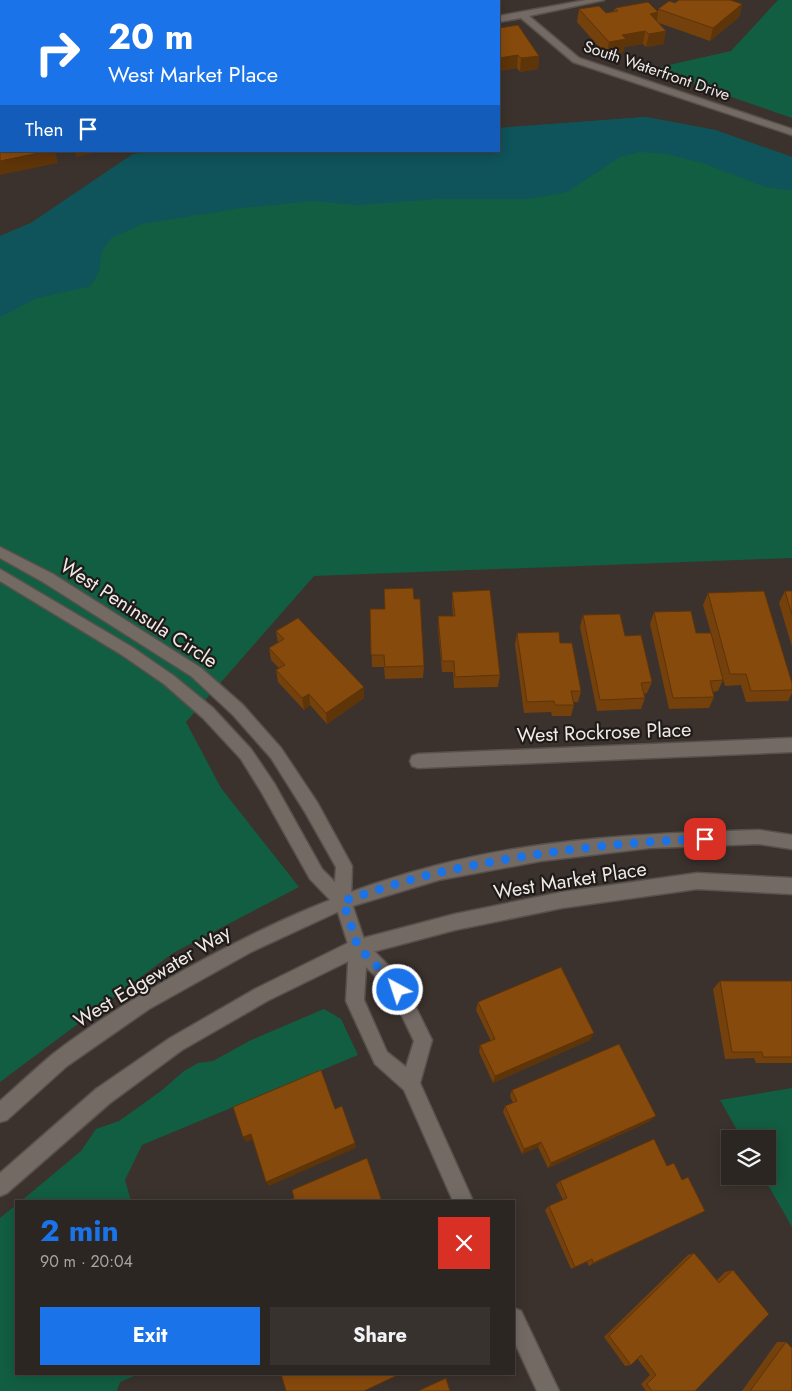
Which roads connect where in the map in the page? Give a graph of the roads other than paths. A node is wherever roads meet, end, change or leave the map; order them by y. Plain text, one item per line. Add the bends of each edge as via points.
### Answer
1 (600, 0) edge
2 (523, 15) junction
3 (500, 19) edge
4 (792, 132) edge
5 (0, 552) edge
6 (0, 574) edge
7 (792, 745) edge
8 (418, 761) dead end
9 (792, 842) edge
10 (792, 886) edge
11 (343, 901) junction
12 (358, 947) junction
13 (412, 1083) junction
14 (0, 1113) edge
15 (0, 1186) edge
16 (463, 1200) edge
17 (515, 1320) edge
18 (548, 1391) edge

1 - 2 street
2 - 3 street
2 - 4 street, South Waterfront Drive via 576,60
5 - 11 street, West Peninsula Circle via 148,639 196,672 238,710 292,776 344,866
6 - 11 street, West Peninsula Circle via 127,651 208,713 246,754 316,874
7 - 8 street, West Rockrose Place
9 - 11 street, West Market Place via 759,838 650,841 541,853 439,872
10 - 12 street, West Market Place via 697,881 562,900 455,922
11 - 12 street, West Peninsula Circle
11 - 14 street, West Edgewater Way via 245,946 143,1003 61,1060
12 - 13 street via 355,1001 381,1058
12 - 13 street via 396,985 423,1040
12 - 15 street via 263,994 176,1044 103,1096
13 - 16 street
17 - 18 street

